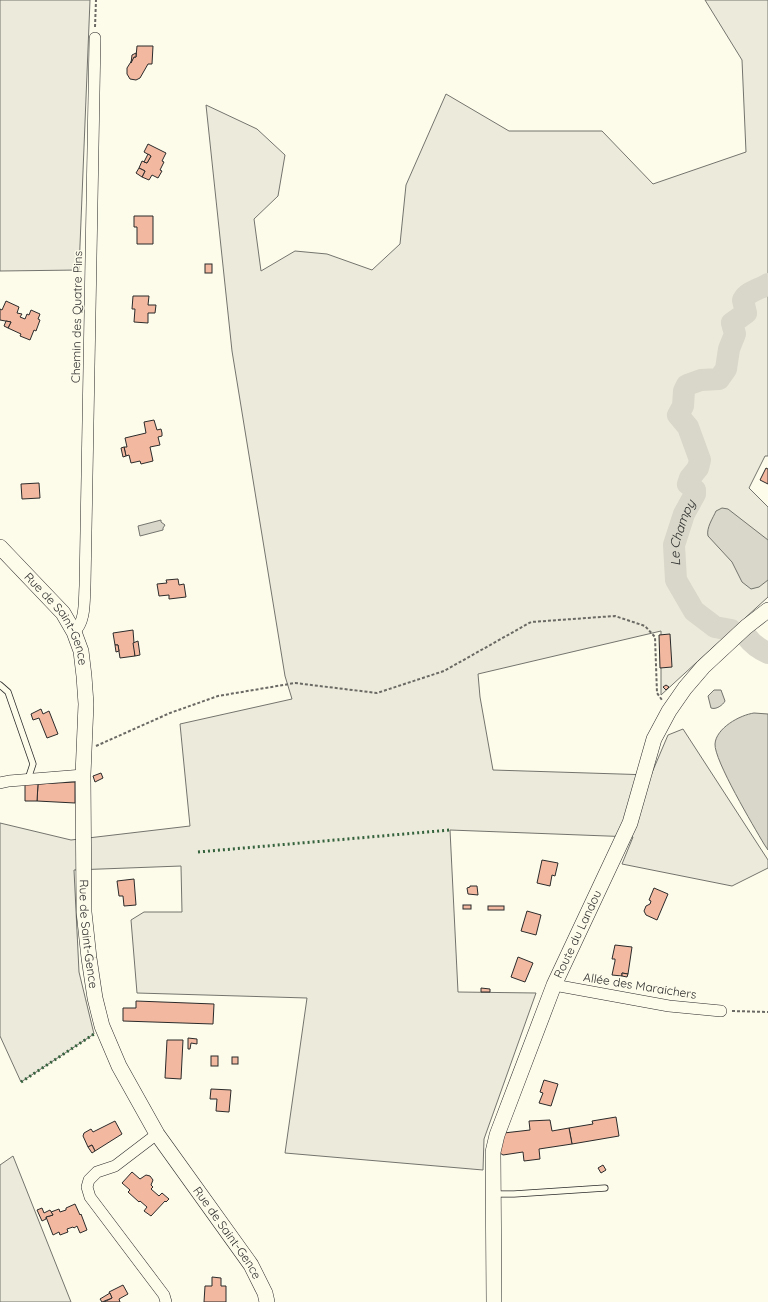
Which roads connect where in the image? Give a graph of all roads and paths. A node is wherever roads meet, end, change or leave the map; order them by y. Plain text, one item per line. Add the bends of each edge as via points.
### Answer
1 (96, 0) edge
2 (95, 38) joint
3 (0, 546) edge
4 (768, 610) edge
5 (74, 632) junction
6 (0, 685) edge
7 (670, 711) junction
8 (85, 751) junction
9 (83, 775) junction
10 (28, 779) junction
11 (0, 783) edge
12 (554, 985) junction
13 (721, 1011) joint
14 (768, 1012) edge
15 (157, 1134) junction
16 (605, 1188) dead end
17 (493, 1194) junction
18 (166, 1302) edge
19 (268, 1302) edge
20 (494, 1302) edge

1 - 2 path
2 - 5 street, Chemin des Quatre Pins via 85,586 83,615 78,629
3 - 5 street, Rue de Saint-Gence via 63,613
4 - 7 street, Route du Landou via 703,667
5 - 8 street, Rue de Saint-Gence via 81,651 84,676
6 - 10 lane via 8,692 33,764
7 - 8 path via 656,693 655,637 645,626 616,616 600,617 531,622 444,671 377,692 295,683 218,696 170,713
7 - 12 street, Route du Landou via 654,740 630,823
8 - 9 street, Rue de Saint-Gence
9 - 10 street
9 - 15 street, Rue de Saint-Gence via 84,912 95,998 102,1026 119,1066
10 - 11 street
12 - 13 street, Allée des Maraichers via 669,1006
12 - 17 street, Route du Landou via 497,1135 493,1152
13 - 14 path
15 - 18 street via 115,1166 97,1172 89,1180 87,1187 90,1197 164,1295
15 - 19 street, Rue de Saint-Gence via 251,1265
16 - 17 lane
17 - 20 street, Route du Landou

